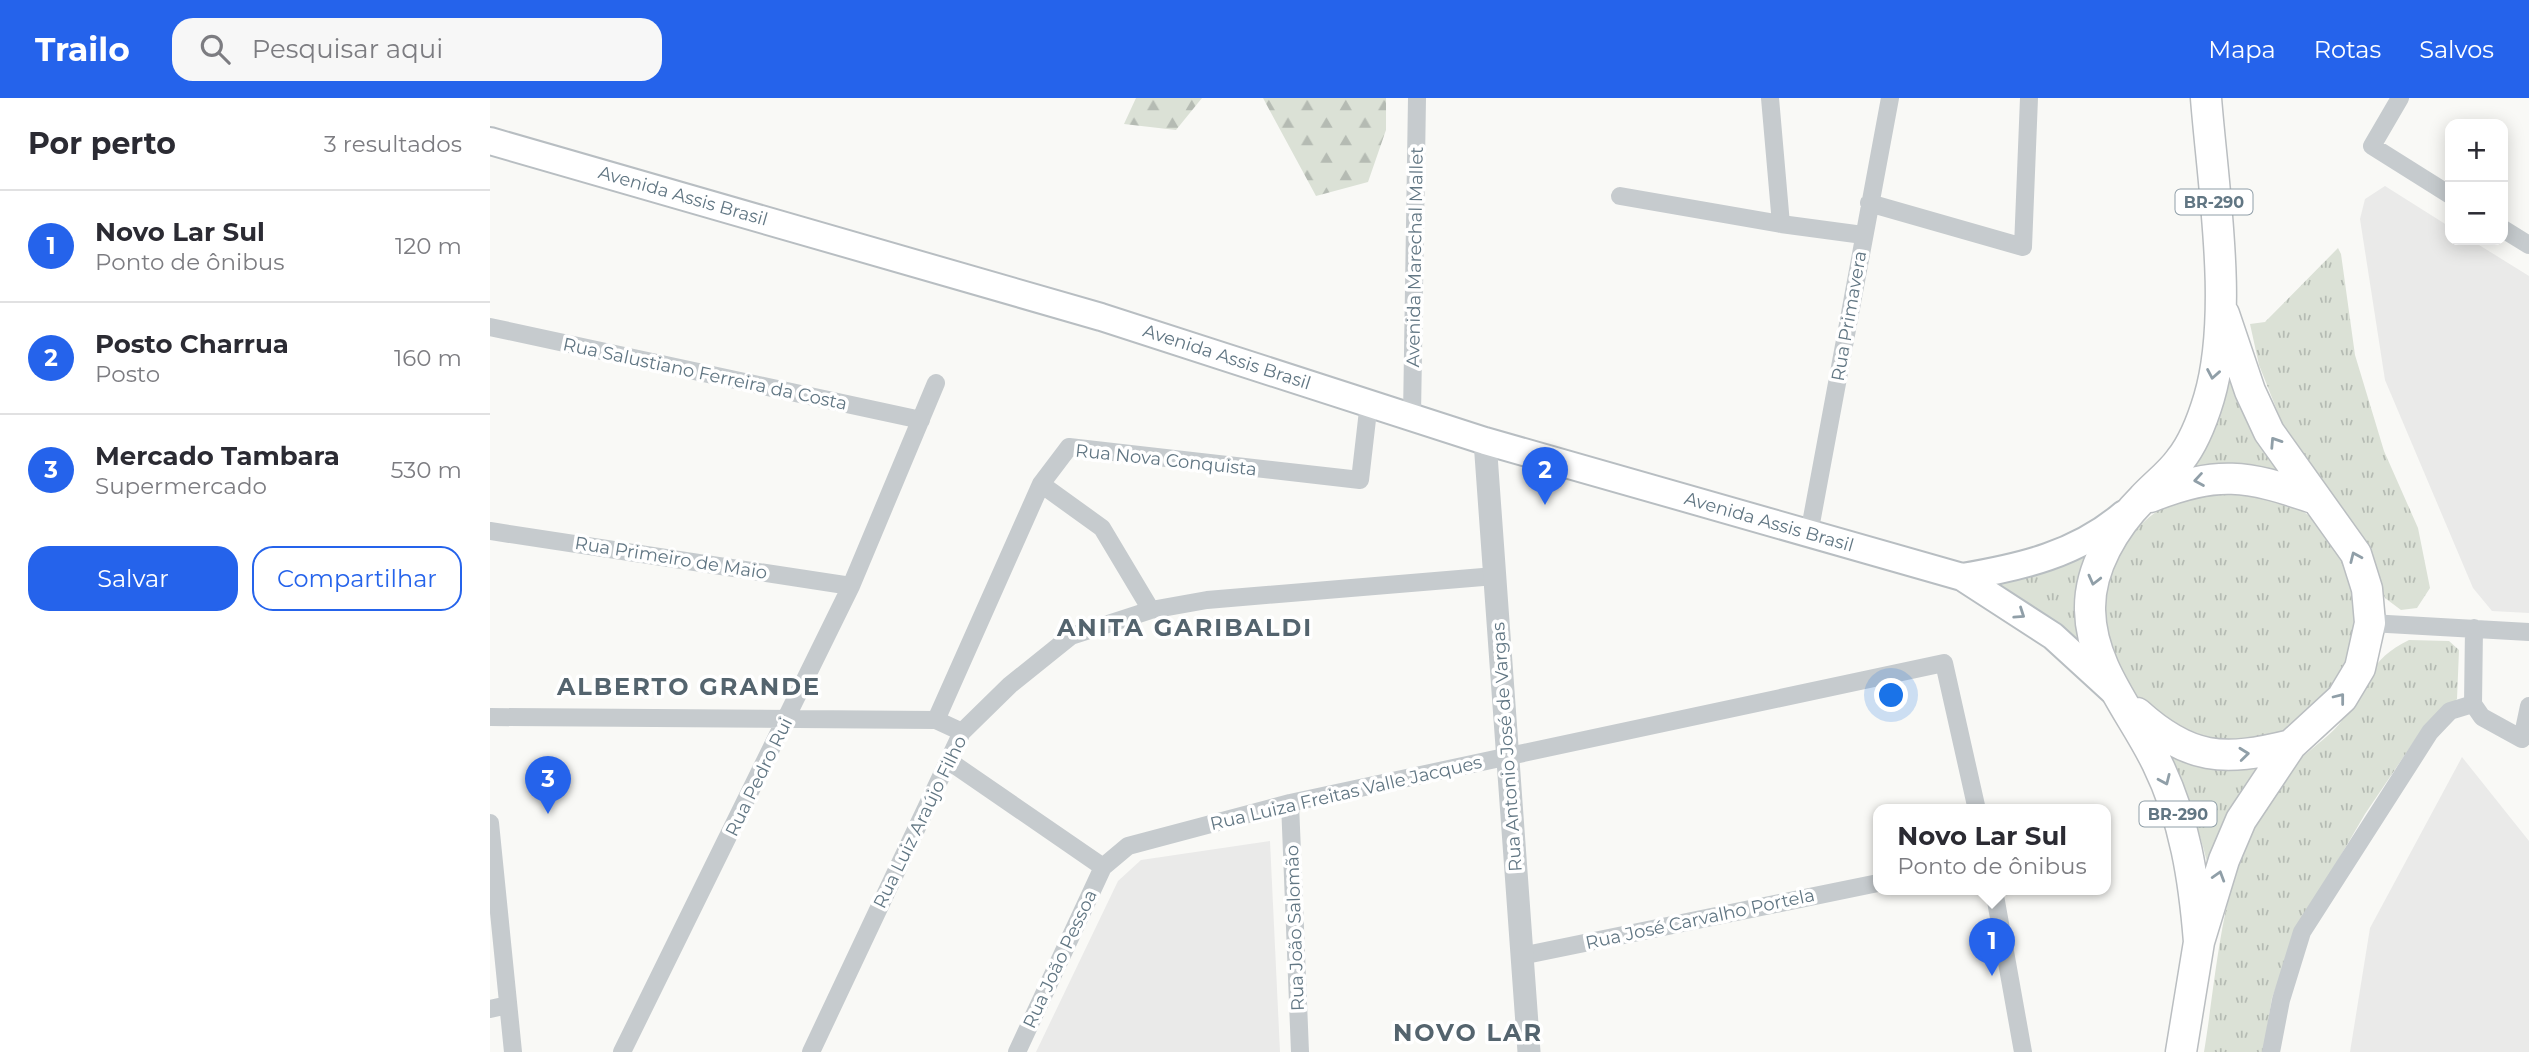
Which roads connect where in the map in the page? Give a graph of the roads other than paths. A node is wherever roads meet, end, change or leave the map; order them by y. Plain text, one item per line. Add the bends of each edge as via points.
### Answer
1 (1417, 98) edge
2 (1770, 98) edge
3 (1890, 98) edge
4 (2029, 98) edge
5 (2206, 98) edge
6 (2400, 98) edge
7 (490, 141) edge
8 (2445, 192) edge
9 (1620, 196) dead end
10 (1869, 203) junction
11 (1781, 224) junction
12 (2508, 232) edge
13 (1863, 235) junction
14 (2529, 245) edge
15 (2222, 307) junction
16 (490, 327) edge
17 (936, 383) dead end
18 (1369, 402) junction
19 (1412, 416) junction
20 (921, 420) junction
21 (1485, 441) junction
22 (1041, 484) junction
23 (2313, 498) junction
24 (2140, 500) junction
25 (490, 531) edge
26 (1809, 534) junction
27 (1495, 576) junction
28 (1962, 577) junction
29 (851, 586) junction
30 (1151, 610) junction
31 (2370, 623) junction
32 (2474, 628) junction
33 (2529, 632) edge
34 (2121, 698) junction
35 (2473, 704) junction
36 (2529, 706) edge
37 (490, 717) edge
38 (788, 719) junction
39 (936, 720) junction
40 (962, 732) junction
41 (2291, 745) junction
42 (1509, 756) junction
43 (948, 761) junction
44 (1290, 803) junction
45 (1976, 804) edge
46 (490, 823) edge
47 (491, 853) edge
48 (1103, 867) junction
49 (1873, 884) edge
50 (1995, 895) edge
51 (2199, 942) junction
52 (1521, 956) junction
53 (508, 1005) junction
54 (490, 1009) edge
55 (513, 1052) edge
56 (622, 1052) edge
57 (810, 1052) edge
58 (1017, 1052) edge
59 (1300, 1052) edge
60 (1529, 1052) edge
61 (2023, 1052) edge
62 (2181, 1052) edge
63 (2271, 1052) edge

1 - 19 street, Avenida Marechal Mallet
2 - 11 street
3 - 10 street, Rua Primavera
4 - 10 street via 2024,247
5 - 15 highway, BR-290
6 - 8 street via 2372,146
7 - 18 main road, Avenida Assis Brasil via 1101,317
9 - 11 street
10 - 13 street, Rua Primavera
11 - 13 street
12 - 14 street
13 - 26 street, Rua Primavera
23 -> 15 highway, BR-290 via 2269,432
15 -> 24 highway, BR-290 via 2209,397 2197,428 2180,460
16 - 20 street, Rua Salustiano Ferreira da Costa
17 - 20 street, Rua Pedro Rui
18 - 19 main road, Avenida Assis Brasil
18 - 22 street, Rua Nova Conquista via 1360,480 1069,447
19 - 21 main road, Avenida Assis Brasil
20 - 29 street, Rua Pedro Rui
21 - 26 main road, Avenida Assis Brasil
21 - 27 street, Rua Antonio José de Vargas
22 - 30 street via 1102,528
22 - 39 street, Rua Nova Conquista
23 -> 24 highway via 2257,481 2221,477 2187,482
31 -> 23 highway, BR-290 via 2367,589 2356,554
24 - 28 main road, Avenida Assis Brasil via 2077,547 2010,569
24 -> 34 highway, BR-290 via 2120,525 2092,583 2094,645
25 - 29 street, Rua Primeiro de Maio
26 - 28 main road, Avenida Assis Brasil
27 - 30 street, Rua Luiz Araújo Filho via 1219,599
27 - 42 street, Rua Antonio José de Vargas
28 -> 34 main road, Avenida Assis Brasil via 2053,636
29 - 38 street, Rua Pedro Rui
30 - 40 street, Rua Luiz Araújo Filho via 1072,636 1010,685
31 - 32 street
41 -> 31 highway, BR-290 via 2342,698 2360,668
32 - 33 street
32 - 35 street
34 -> 41 highway via 2185,749 2232,755
34 -> 51 highway, BR-290 via 2173,798 2194,883
35 - 36 street via 2482,717 2522,738
35 - 63 street via 2450,711 2430,732 2302,932
37 - 38 street
38 - 39 street
38 - 56 street, Rua Pedro Rui
39 - 40 street
40 - 43 street, Rua Luiz Araújo Filho
51 -> 41 highway, BR-290 via 2241,820
42 - 44 street, Rua Luiza Freitas Valle Jacques
42 - 45 street, Rua Luiza Freitas Valle Jacques via 1944,663
42 - 52 street, Rua Antonio José de Vargas
43 - 48 street
43 - 57 street, Rua Luiz Araújo Filho
44 - 48 street, Rua Luiza Freitas Valle Jacques via 1128,846
44 - 59 street, Rua João Salomão
46 - 47 street
47 - 53 street
48 - 58 street, Rua João Pessoa
49 - 52 street, Rua José Carvalho Portela
50 - 61 street
51 - 62 highway, BR-290
52 - 60 street, Rua Antonio José de Vargas
53 - 54 street
53 - 55 street

